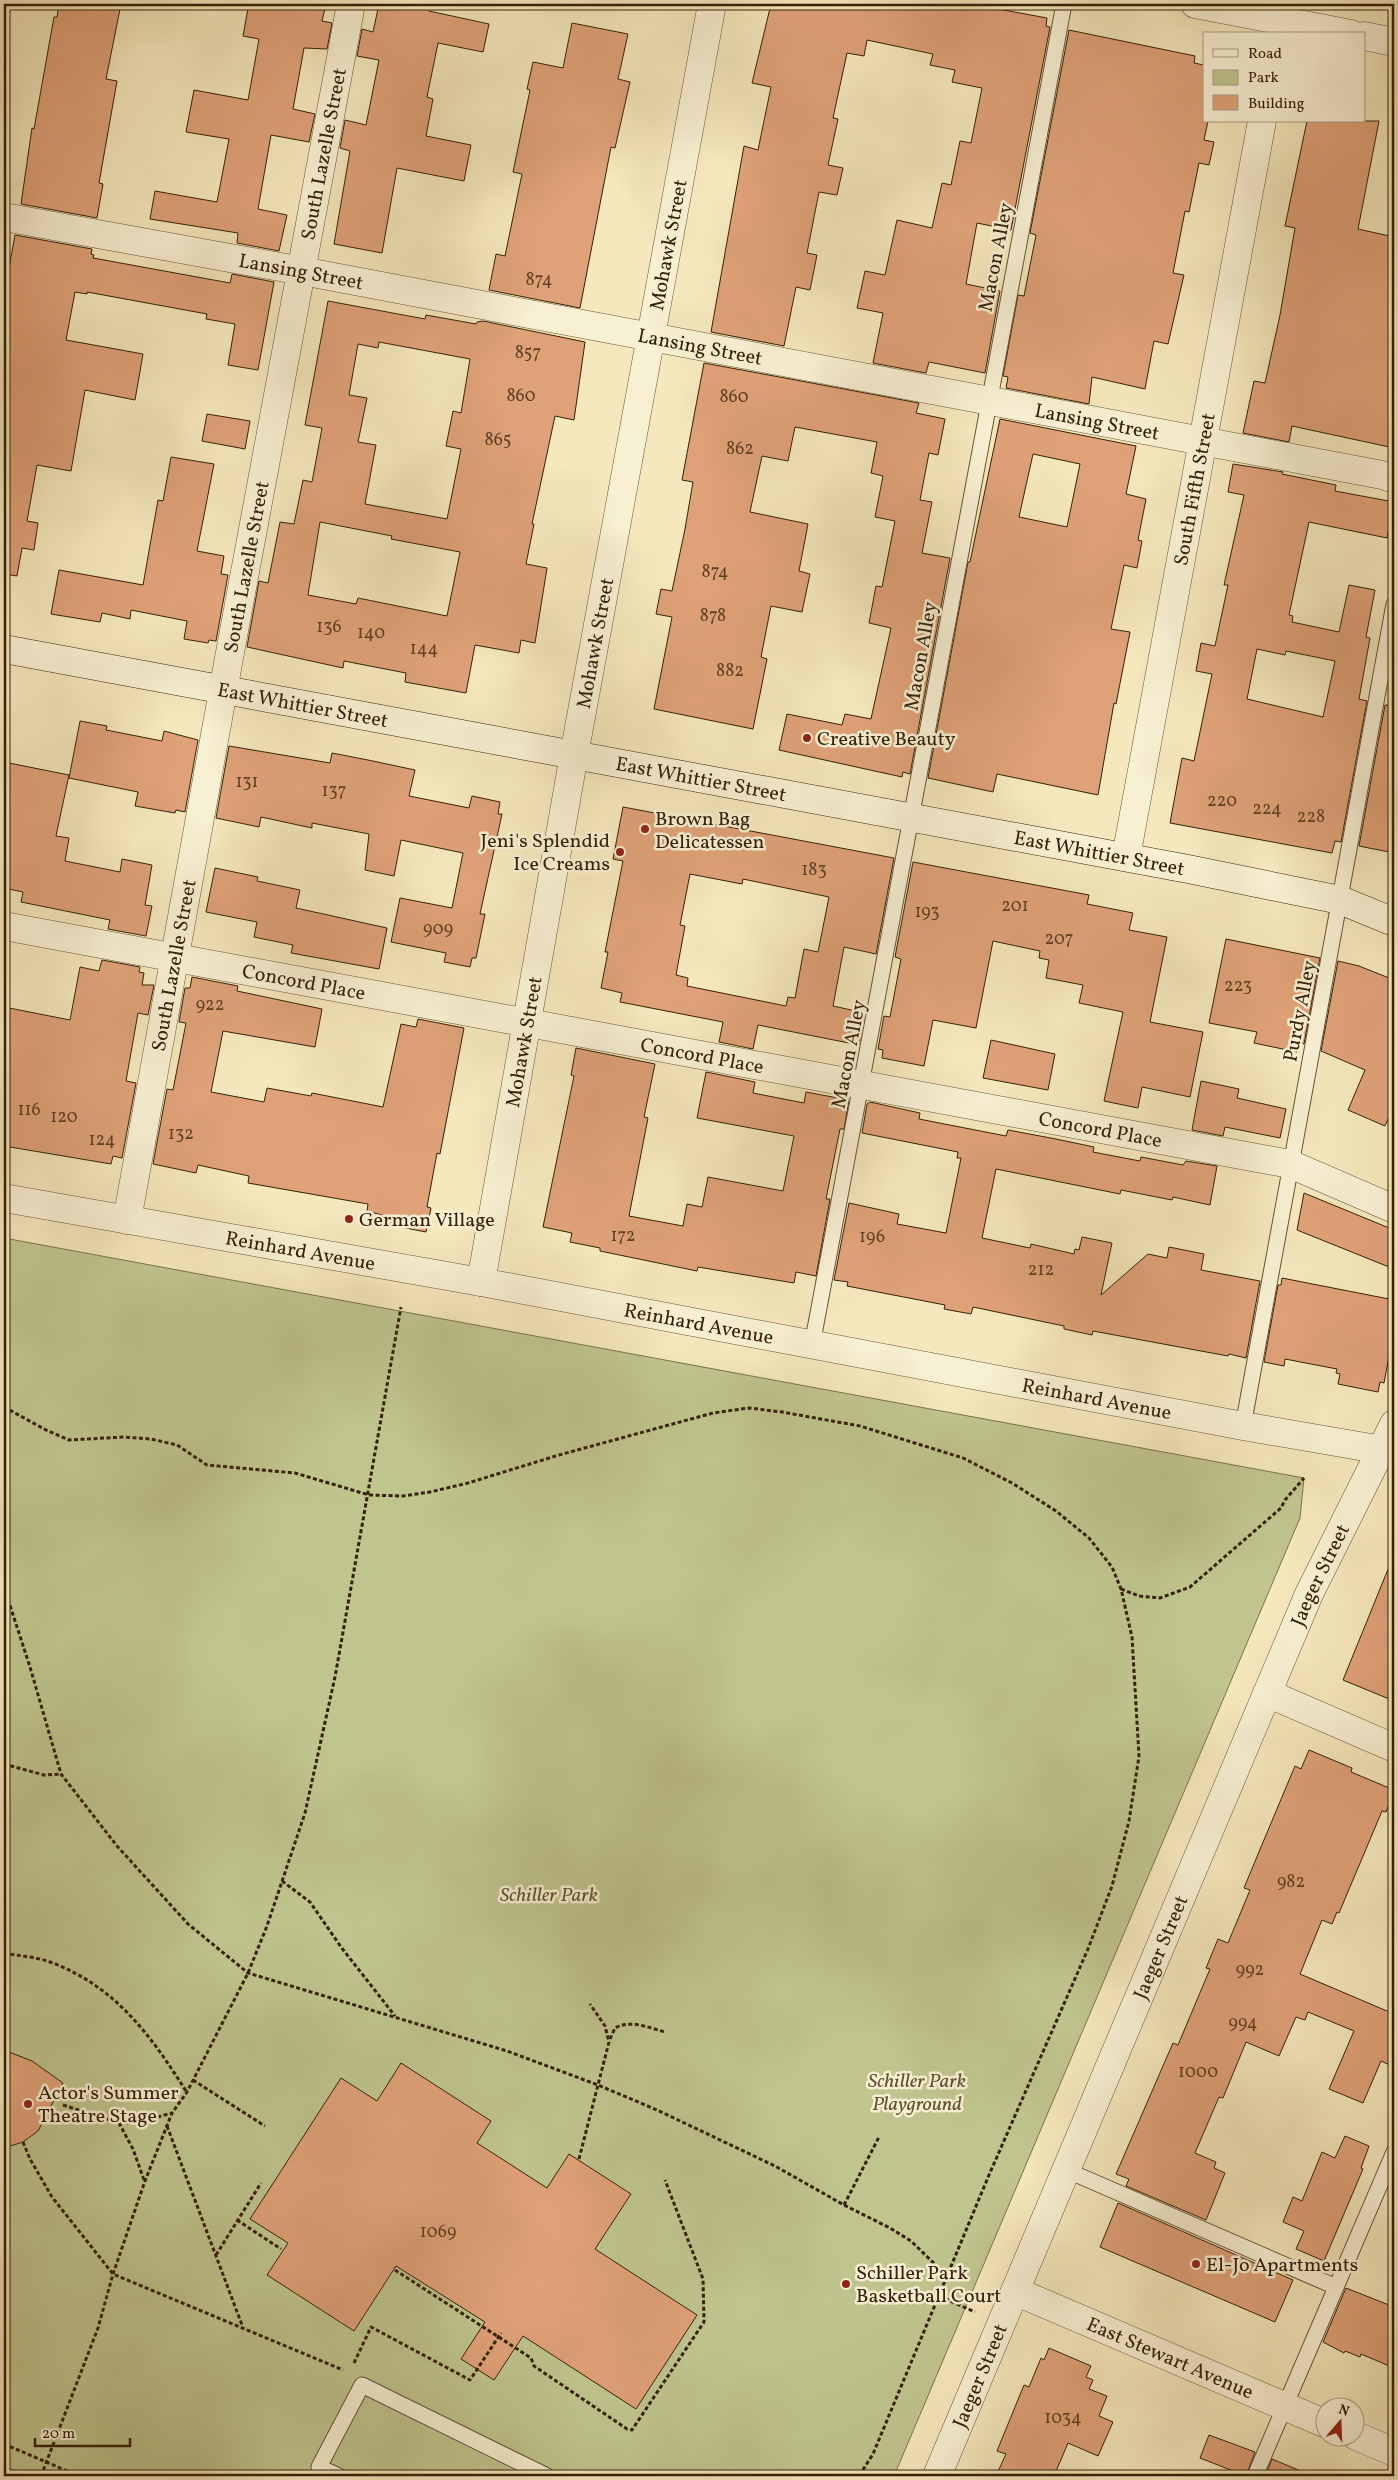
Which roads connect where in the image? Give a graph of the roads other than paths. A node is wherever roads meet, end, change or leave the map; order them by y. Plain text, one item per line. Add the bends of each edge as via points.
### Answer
1 (351, 4) edge
2 (712, 4) edge
3 (1064, 4) edge
4 (1195, 4) edge
5 (1280, 19) edge
6 (1342, 32) edge
7 (1366, 36) edge
8 (1394, 42) edge
9 (1262, 122) edge
10 (4, 217) edge
11 (302, 271) junction
12 (652, 337) junction
13 (987, 402) junction
14 (1204, 441) junction
15 (1394, 479) edge
16 (1394, 604) edge
17 (4, 649) edge
18 (1387, 684) edge
19 (223, 689) junction
20 (574, 755) junction
21 (912, 818) junction
22 (1126, 857) junction
23 (1340, 900) junction
24 (1394, 922) edge
25 (4, 926) edge
26 (175, 957) junction
27 (526, 1021) junction
28 (863, 1084) junction
29 (1290, 1164) junction
30 (4, 1198) edge
31 (1394, 1209) edge
32 (127, 1220) junction
33 (481, 1282) junction
34 (812, 1345) junction
35 (1394, 1424) edge
36 (1243, 1426) junction
37 (1388, 1451) edge
38 (1267, 1693) junction
39 (1394, 1748) edge
40 (1394, 2152) edge
41 (1066, 2170) junction
42 (1336, 2287) junction
43 (1015, 2291) junction
44 (1284, 2406) junction
45 (1316, 2420) edge
46 (1366, 2440) edge
47 (1394, 2452) edge
48 (339, 2476) edge
49 (547, 2476) edge
50 (937, 2476) edge
51 (1255, 2476) edge

1 - 11 street, South Lazelle Street
2 - 12 street, Mohawk Street
3 - 13 lane, Macon Alley
4 - 5 street
5 - 6 street
7 - 8 street
9 - 14 street, South Fifth Street
10 - 11 street, Lansing Street
11 - 12 street, Lansing Street
11 - 19 street, South Lazelle Street
12 - 13 street, Lansing Street
12 - 20 street, Mohawk Street
13 - 14 street, Lansing Street
13 - 21 lane, Macon Alley
14 - 15 street, Lansing Street
14 - 22 street, South Fifth Street
16 - 18 lane, Purdy Alley
17 - 19 street, East Whittier Street
18 - 23 lane, Purdy Alley
19 - 20 street, East Whittier Street
19 - 26 street, South Lazelle Street
20 - 21 street, East Whittier Street
20 - 27 street, Mohawk Street
21 - 22 street, East Whittier Street
21 - 28 lane, Macon Alley
22 - 23 street, East Whittier Street
23 - 24 street, East Whittier Street
23 - 29 lane, Purdy Alley
25 - 26 street, Concord Place
26 - 27 street, Concord Place
26 - 32 street, South Lazelle Street
27 - 28 street, Concord Place
27 - 33 street, Mohawk Street
28 - 29 street, Concord Place
28 - 34 lane, Macon Alley
29 - 31 street, Concord Place
29 - 36 lane, Purdy Alley
30 - 32 street, Reinhard Avenue
32 - 33 street, Reinhard Avenue
33 - 34 street, Reinhard Avenue
34 - 36 street, Reinhard Avenue
35 - 37 street, Jaeger Street
36 - 37 street, Reinhard Avenue
37 - 38 street, Jaeger Street via 1309,1594
38 - 39 street
38 - 41 street, Jaeger Street
40 - 42 lane
41 - 42 lane
41 - 43 street, Jaeger Street
42 - 44 lane
43 - 44 street, East Stewart Avenue
43 - 50 street, Jaeger Street
44 - 45 street, East Stewart Avenue
44 - 51 lane
46 - 47 street
48 - 49 lane via 319,2467 362,2385

